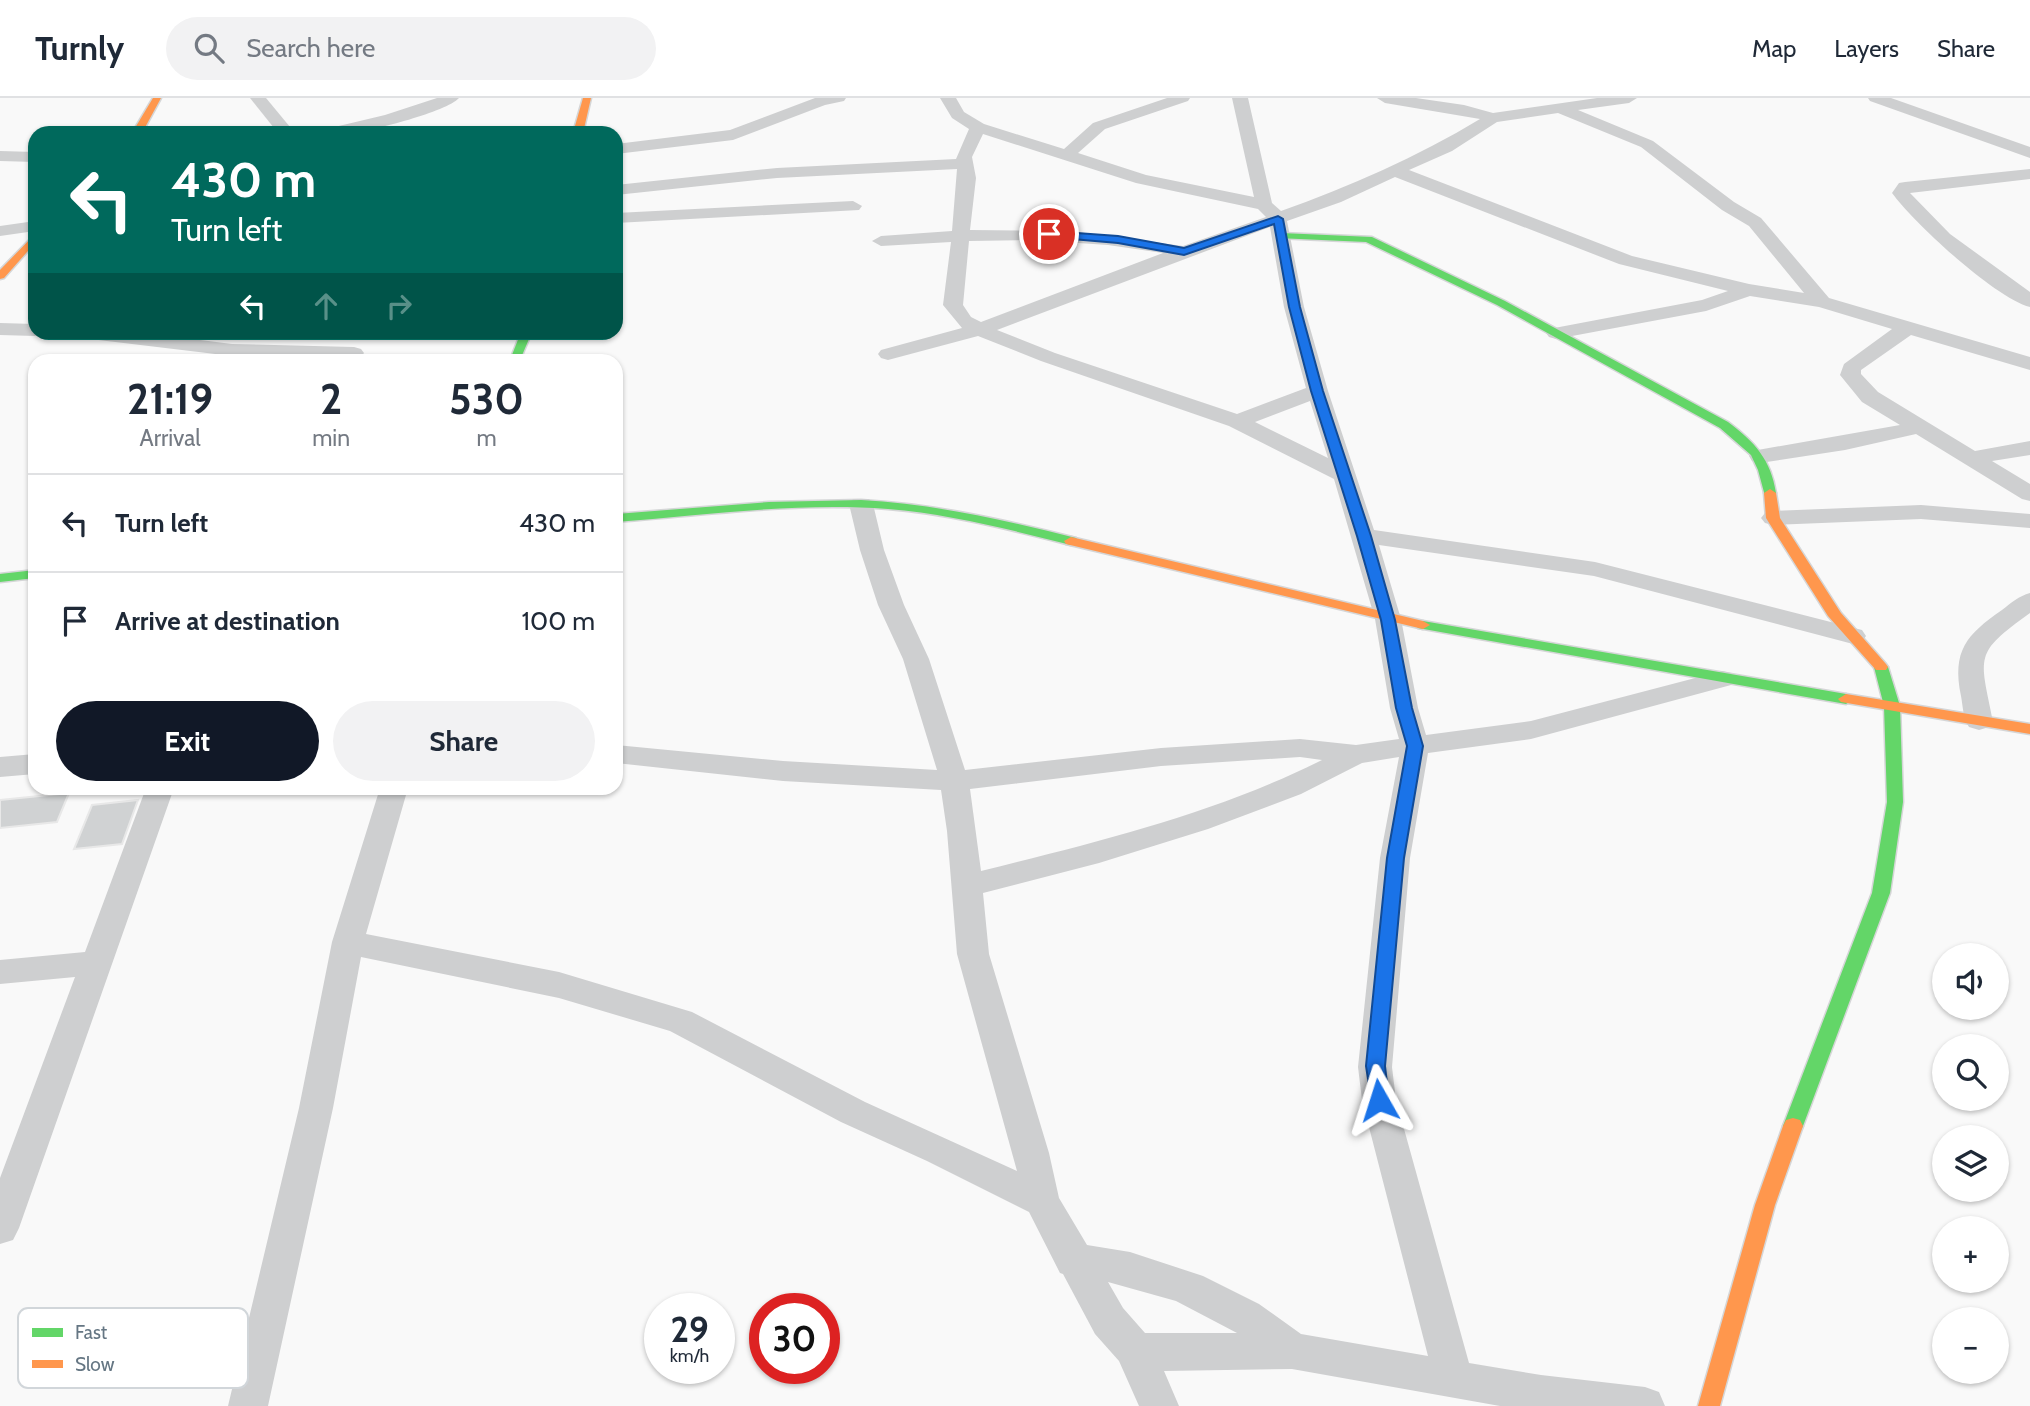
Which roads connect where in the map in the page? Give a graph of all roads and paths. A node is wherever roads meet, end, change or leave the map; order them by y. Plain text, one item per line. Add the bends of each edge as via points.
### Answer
1 (157, 98) edge
2 (258, 98) edge
3 (450, 98) edge
4 (587, 98) edge
5 (838, 98) edge
6 (948, 98) edge
7 (1182, 98) edge
8 (1240, 98) edge
9 (1385, 98) edge
10 (1527, 98) edge
11 (1629, 98) edge
12 (1877, 98) edge
13 (1902, 102) edge
14 (1564, 110) junction
15 (404, 116) junction
16 (1493, 118) junction
17 (141, 126) edge
18 (281, 126) edge
19 (359, 126) edge
20 (402, 126) edge
21 (580, 126) edge
22 (978, 127) junction
23 (742, 144) junction
24 (623, 149) edge
25 (2030, 153) edge
26 (1068, 154) junction
27 (0, 156) edge
28 (28, 158) edge
29 (964, 164) junction
30 (1395, 172) junction
31 (769, 173) junction
32 (2030, 174) edge
33 (623, 189) edge
34 (853, 206) dead end
35 (623, 218) edge
36 (1274, 220) junction
37 (28, 227) edge
38 (0, 231) edge
39 (961, 235) junction
40 (881, 241) dead end
41 (28, 245) edge
42 (1184, 252) junction
43 (0, 276) edge
44 (1749, 290) junction
45 (2030, 301) edge
46 (1822, 302) junction
47 (1906, 328) junction
48 (0, 329) edge
49 (28, 330) edge
50 (979, 330) junction
51 (1556, 333) junction
52 (147, 340) edge
53 (183, 354) edge
54 (292, 354) edge
55 (888, 354) dead end
56 (2030, 364) edge
57 (1317, 391) junction
58 (1237, 421) junction
59 (1920, 427) junction
60 (2030, 448) edge
61 (1760, 456) junction
62 (1972, 458) junction
63 (1343, 475) junction
64 (2030, 494) edge
65 (861, 504) junction
66 (623, 517) edge
67 (1773, 518) junction
68 (2030, 521) edge
69 (1364, 536) junction
70 (28, 575) edge
71 (0, 578) edge
72 (2030, 601) edge
73 (1388, 620) junction
74 (1853, 636) junction
75 (1721, 679) junction
76 (1892, 706) junction
77 (1979, 722) junction
78 (2030, 729) edge
79 (1415, 746) junction
80 (1356, 754) junction
81 (623, 755) edge
82 (28, 765) edge
83 (0, 767) edge
84 (954, 781) junction
85 (156, 795) edge
86 (392, 795) edge
87 (969, 885) junction
88 (348, 942) junction
89 (94, 963) junction
90 (0, 972) edge
91 (1041, 1201) junction
92 (0, 1228) edge
93 (1073, 1261) junction
94 (1133, 1348) junction
95 (1292, 1351) junction
96 (1454, 1380) junction
97 (1542, 1400) edge
98 (248, 1406) edge
99 (1159, 1406) edge
100 (1645, 1406) edge
101 (1709, 1406) edge

1 - 17 street
2 - 18 street
3 - 15 street
4 - 21 street
5 - 23 street via 821,102
6 - 22 street via 958,115
7 - 26 street via 1099,126
8 - 36 street
9 - 16 street
10 - 14 street
11 - 14 street
12 - 13 street
13 - 25 street
14 - 16 street
14 - 46 street via 1647,144 1755,222
15 - 19 street
15 - 20 street
16 - 30 street
22 - 26 street
22 - 29 street via 967,146
23 - 24 street
23 - 31 street
26 - 36 street
27 - 28 street
29 - 31 street
29 - 39 street via 967,178
30 - 36 street
30 - 44 street via 1626,260
31 - 33 street
32 - 45 street via 1922,184 1905,187 1901,193 1967,255
34 - 35 street
36 - 42 street
36 - 51 street via 1368,239
36 - 57 street
37 - 38 street
39 - 40 street
39 - 42 street via 1077,235
39 - 50 street via 953,305 964,321
41 - 43 street
42 - 50 street
44 - 46 street
44 - 51 street via 1706,305
46 - 47 street
47 - 56 street
47 - 59 street via 1851,368 1850,375 1870,397
48 - 49 street
50 - 55 street
50 - 58 street
51 - 61 street via 1724,425
52 - 53 street
53 - 54 street
57 - 58 street
57 - 63 street
58 - 63 street
59 - 61 street
59 - 62 street
60 - 62 street
61 - 67 street
62 - 64 street
63 - 69 street
65 - 66 street
65 - 73 street via 1012,526
65 - 84 street via 872,550 920,670
67 - 68 street via 1921,512
67 - 74 street via 1835,616
69 - 73 street
69 - 74 street via 1595,569
70 - 71 street
72 - 77 street via 1982,639 1972,653
73 - 75 street
73 - 79 street
74 - 76 street via 1884,671
75 - 76 street
75 - 79 street via 1531,730
76 - 77 street
76 - 101 street via 1895,802 1881,893 1765,1205
77 - 78 street
79 - 80 street
79 - 96 street via 1395,858 1376,1066 1379,1100
80 - 84 street via 1300,748 1161,757
80 - 87 street via 1291,787 1198,822
81 - 84 street via 783,771
82 - 83 street
84 - 87 street
85 - 89 street
86 - 88 street
87 - 91 street via 973,954
88 - 91 street via 559,985 680,1021 853,1112
88 - 98 street via 316,1108
89 - 90 street
89 - 92 street
91 - 93 street
93 - 94 street via 1109,1321
93 - 95 street via 1101,1263 1186,1287 1275,1335
94 - 95 street via 1150,1353
94 - 99 street
95 - 96 street
96 - 97 street
97 - 100 street

